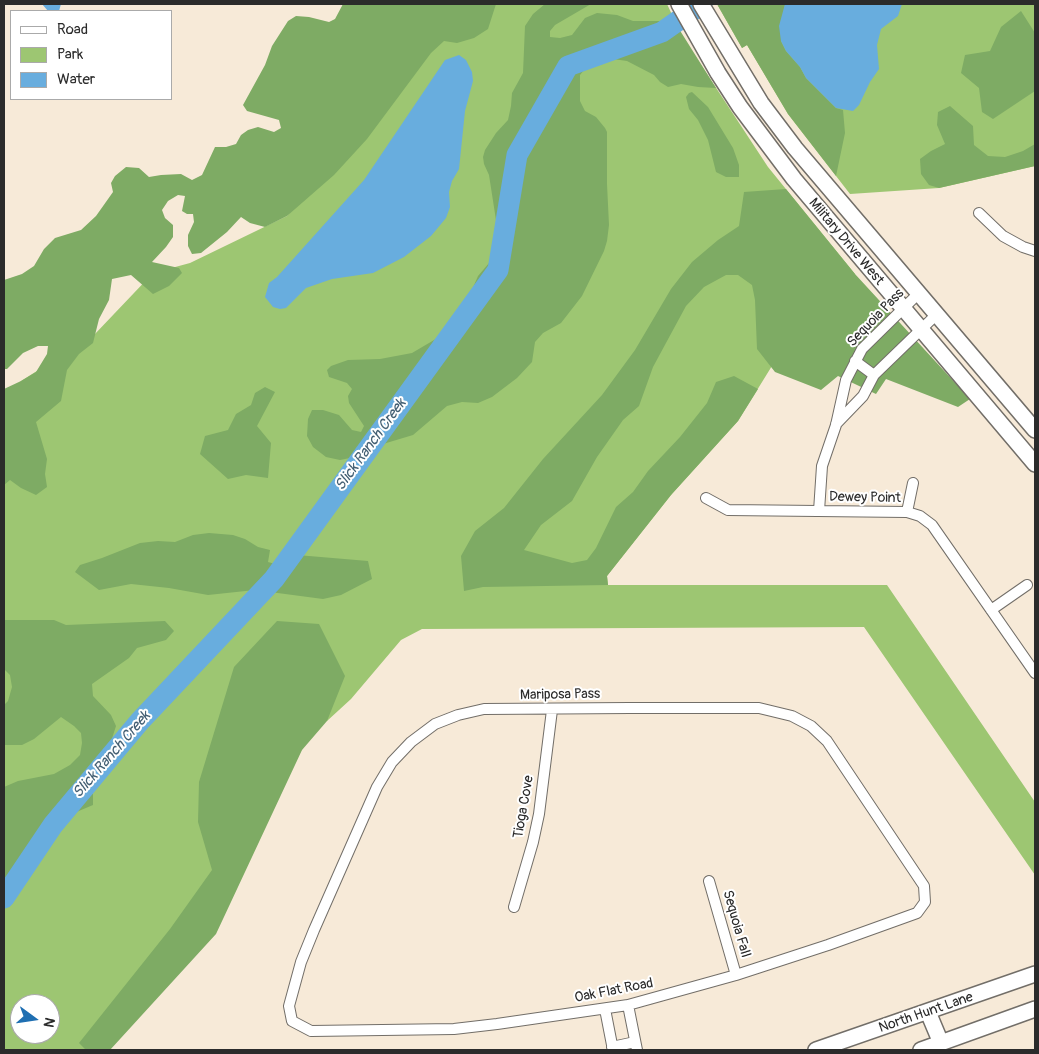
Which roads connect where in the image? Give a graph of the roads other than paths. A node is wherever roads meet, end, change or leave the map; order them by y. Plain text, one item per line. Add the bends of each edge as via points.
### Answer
1 (679, 4) edge
2 (701, 4) edge
3 (979, 213) dead end
4 (1035, 251) edge
5 (918, 294) junction
6 (902, 308) junction
7 (936, 315) junction
8 (921, 329) junction
9 (855, 361) junction
10 (874, 375) junction
11 (836, 425) junction
12 (1035, 430) edge
13 (1035, 464) edge
14 (913, 483) dead end
15 (706, 498) dead end
16 (819, 511) junction
17 (907, 512) junction
18 (1027, 585) dead end
19 (991, 610) junction
20 (1035, 674) edge
21 (552, 710) junction
22 (709, 881) dead end
23 (925, 902) joint
24 (514, 907) dead end
25 (1035, 974) edge
26 (736, 975) junction
27 (628, 1005) junction
28 (605, 1009) junction
29 (1035, 1009) edge
30 (928, 1012) junction
31 (292, 1021) joint
32 (941, 1043) junction
33 (636, 1046) edge
34 (613, 1048) edge
35 (816, 1050) edge
36 (921, 1050) edge

1 - 6 main road, Military Drive West via 740,107 794,179
2 - 5 main road, Military Drive West via 761,103
3 - 4 street via 1003,236
5 - 6 street, Sequoia Pass
5 - 7 main road, Military Drive West
6 - 8 main road, Military Drive West
6 - 9 street, Sequoia Pass via 862,349
7 - 8 street, Sequoia Pass
7 - 12 main road, Military Drive West
8 - 10 street, Sequoia Pass
8 - 13 main road, Military Drive West
9 - 10 street, Sequoia Pass
9 - 11 street, Sequoia Pass via 846,380
10 - 11 street, Sequoia Pass via 863,396
11 - 16 street, Sequoia Pass via 822,466
14 - 17 street
15 - 16 street, Dewey Point via 728,510
16 - 17 street, Dewey Point
17 - 19 street, Dewey Point via 932,524
18 - 19 street
19 - 20 street, Dewey Point
21 - 23 street, Mariposa Pass via 758,708 792,716 811,726 827,741 924,886
21 - 24 street, Tioga Cove via 539,814
21 - 31 street, Mariposa Pass via 484,709 458,715 434,724 392,762 377,787 301,962 289,1006
22 - 26 street, Sequoia Fall
23 - 26 street, Oak Flat Road via 916,913
25 - 30 main road, North Hunt Lane
26 - 27 street, Oak Flat Road
27 - 28 street, Oak Flat Road
27 - 33 street
28 - 31 street, Oak Flat Road via 454,1029 310,1031
28 - 34 street
29 - 32 main road
30 - 32 main road
30 - 35 main road, North Hunt Lane
32 - 36 main road
33 - 34 street

